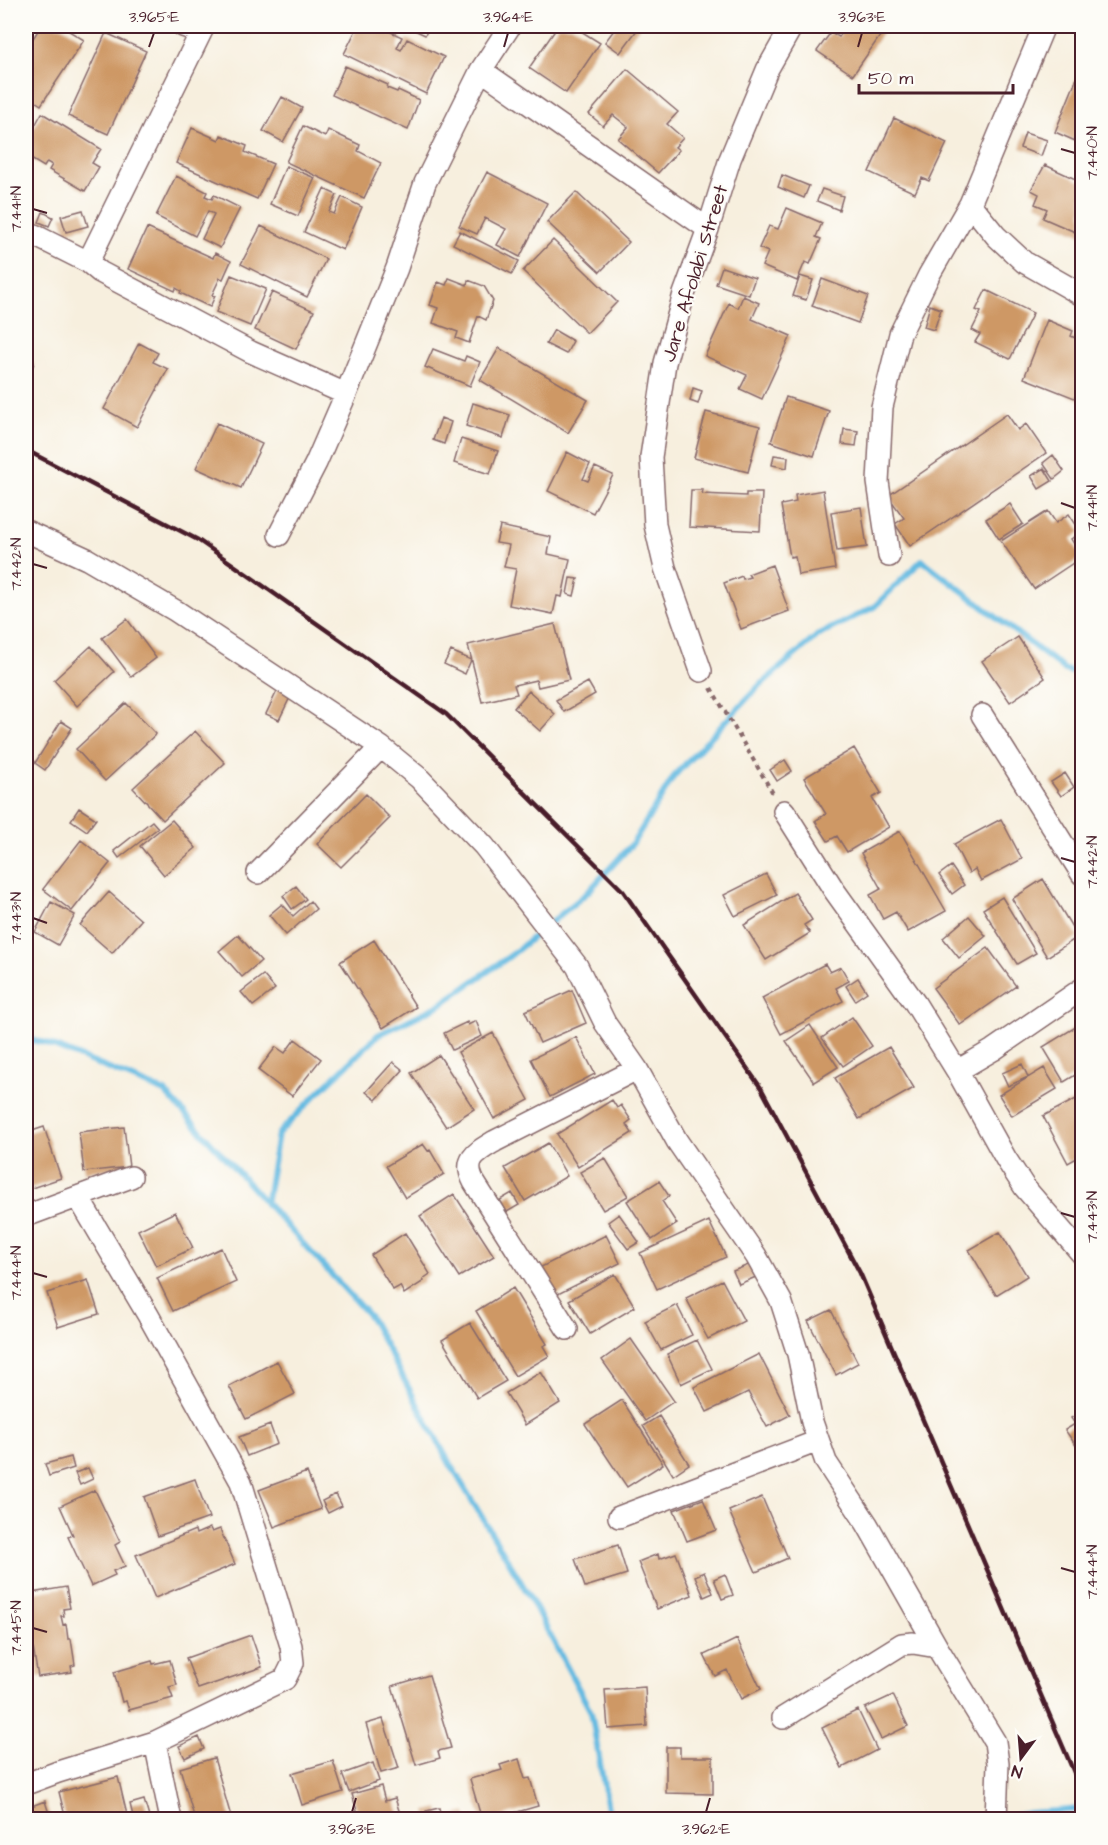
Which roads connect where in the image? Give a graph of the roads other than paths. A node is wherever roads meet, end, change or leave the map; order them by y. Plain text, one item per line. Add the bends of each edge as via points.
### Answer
1 (510, 26) edge
2 (792, 26) edge
3 (1044, 26) edge
4 (196, 28) edge
5 (481, 70) junction
6 (970, 204) junction
7 (708, 228) junction
8 (26, 231) edge
9 (88, 262) junction
10 (1083, 295) edge
11 (346, 394) junction
12 (26, 531) edge
13 (279, 535) dead end
14 (889, 556) dead end
15 (701, 671) road end
16 (982, 715) dead end
17 (381, 747) junction
18 (784, 811) road end
19 (258, 873) dead end
20 (1083, 874) edge
21 (1083, 989) edge
22 (637, 1069) junction
23 (957, 1071) junction
24 (131, 1177) dead end
25 (78, 1197) junction
26 (26, 1216) edge
27 (1083, 1254) edge
28 (567, 1329) dead end
29 (818, 1441) junction
30 (619, 1517) dead end
31 (937, 1647) junction
32 (783, 1719) dead end
33 (155, 1742) junction
34 (26, 1784) edge
35 (171, 1820) edge
36 (996, 1820) edge

1 - 5 street
2 - 7 street, Jare Afolabi Street via 767,70 730,159
3 - 6 street
4 - 9 street via 143,153
5 - 7 street
5 - 11 street via 425,183 397,268
6 - 10 street via 1024,262
6 - 14 street via 928,275 900,334 882,407 878,482
7 - 15 street, Jare Afolabi Street via 665,363 651,457 655,525 662,557
8 - 9 street
9 - 11 street via 252,352
11 - 13 street
12 - 17 street via 87,559 176,611
16 - 20 street
17 - 19 street
17 - 22 street via 418,778 484,846 577,966 604,1023
18 - 23 street
21 - 23 street
22 - 28 street via 495,1141 477,1152 469,1165 474,1182
22 - 29 street via 677,1141 756,1256 781,1301
23 - 27 street via 1025,1188
24 - 25 street
25 - 26 street
25 - 33 street via 241,1482 291,1646 293,1663 285,1678
29 - 30 street
29 - 31 street via 826,1462 867,1524
31 - 32 street via 902,1644
31 - 36 street via 995,1742
33 - 34 street
33 - 35 street

